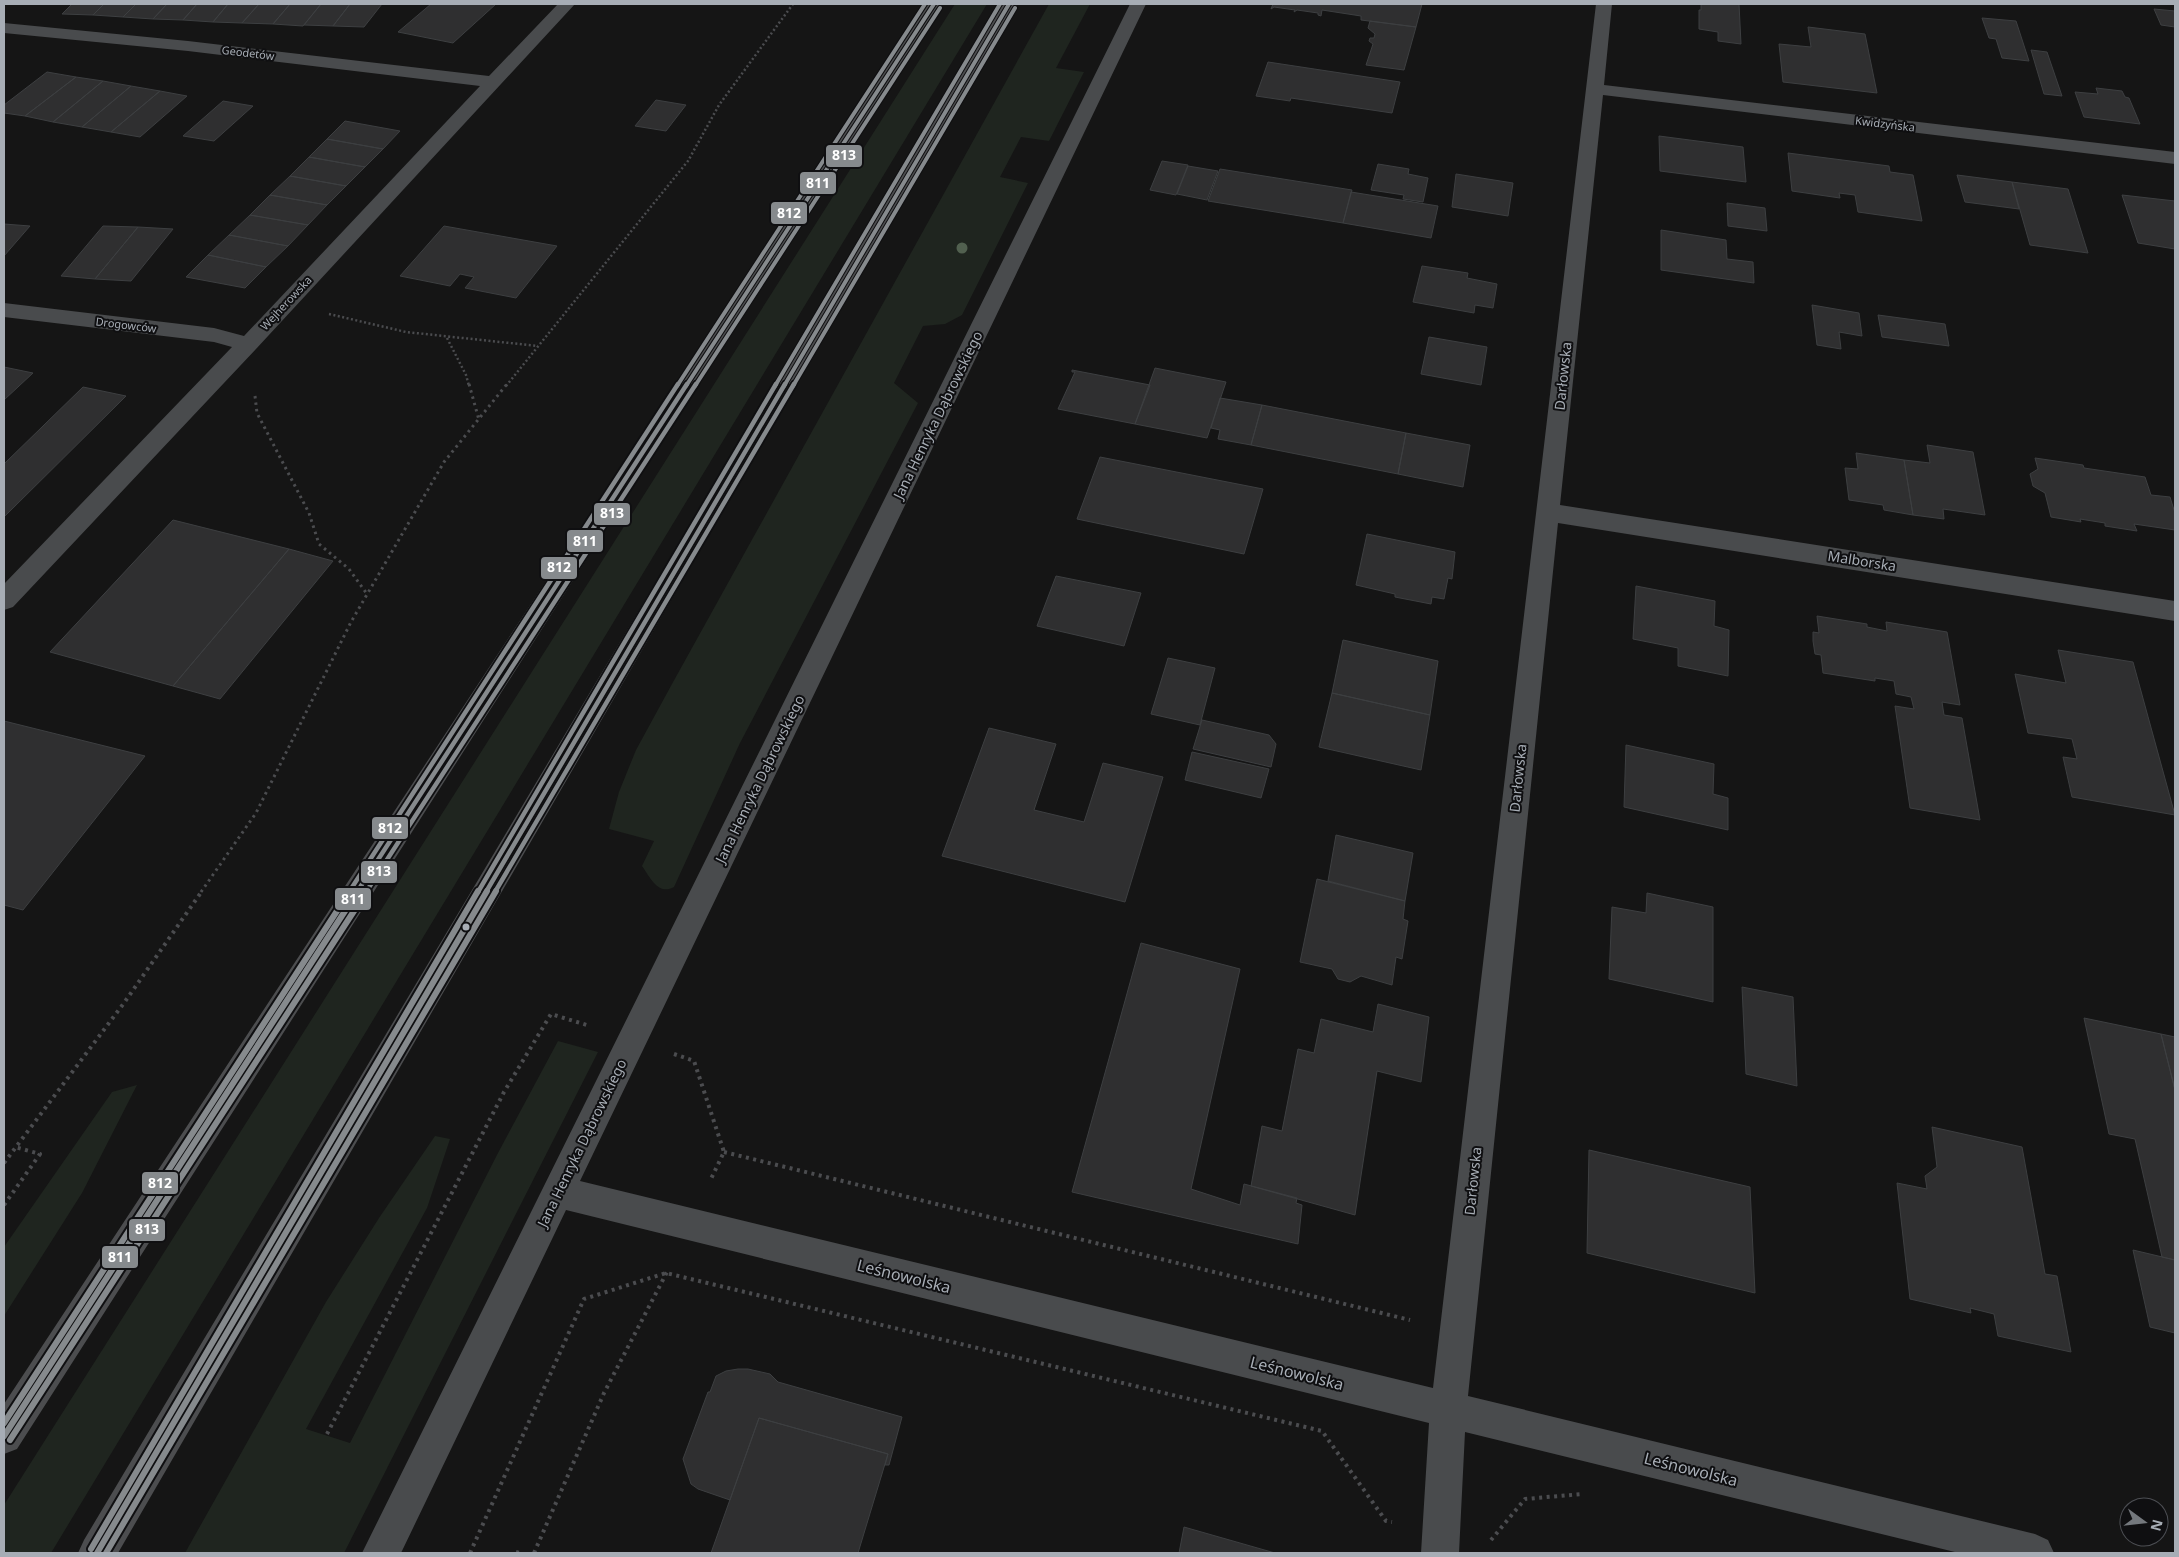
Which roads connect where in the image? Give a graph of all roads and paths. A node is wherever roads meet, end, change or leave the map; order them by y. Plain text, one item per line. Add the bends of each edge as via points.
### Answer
1 (567, 4) edge
2 (793, 4) edge
3 (934, 4) edge
4 (1009, 4) edge
5 (1138, 4) edge
6 (1604, 4) edge
7 (4, 28) edge
8 (492, 82) junction
9 (1595, 89) junction
10 (2175, 158) edge
11 (291, 297) junction
12 (4, 310) edge
13 (447, 337) junction
14 (248, 344) junction
15 (538, 346) junction
16 (479, 420) junction
17 (1548, 512) junction
18 (368, 594) junction
19 (4, 600) edge
20 (2175, 611) edge
21 (15, 1147) junction
22 (724, 1152) dead end
23 (4, 1162) edge
24 (559, 1192) junction
25 (4, 1205) edge
26 (386, 1322) dead end
27 (1457, 1332) junction
28 (604, 1393) dead end
29 (1448, 1410) junction
30 (327, 1434) dead end
31 (4, 1436) edge
32 (1593, 1493) dead end
33 (1441, 1545) edge
34 (97, 1553) edge
35 (381, 1553) edge
36 (470, 1553) edge
37 (534, 1553) edge
38 (2035, 1553) edge

1 - 8 street, Wejherowska
2 - 15 path via 719,105 688,161
3 - 31 main road
4 - 34 main road
5 - 24 street, Jana Henryka Dąbrowskiego
6 - 9 street, Darłowska
7 - 8 street, Geodetów
8 - 11 street, Wejherowska
9 - 10 street, Kwidzyńska
9 - 17 street, Darłowska
11 - 13 path via 311,301 328,314 364,326
11 - 14 street, Wejherowska
12 - 14 street, Drogowców via 214,335
13 - 15 path
13 - 16 path via 466,375
14 - 18 path via 257,413 309,513 320,544 349,569
14 - 19 street, Wejherowska
15 - 16 path
16 - 18 path via 444,462
17 - 20 street, Malborska
17 - 27 street, Darłowska
18 - 21 path via 256,813 124,1003
21 - 23 path
21 - 25 path via 40,1154
22 - 27 path
24 - 29 street, Leśnowolska
24 - 35 street, Jana Henryka Dąbrowskiego
26 - 30 path
27 - 29 street, Darłowska
28 - 37 path
29 - 33 street, Darłowska
29 - 38 street, Leśnowolska
32 - 33 path via 1525,1499 1484,1549
33 - 36 path via 1386,1521 1322,1431 666,1273 584,1299

